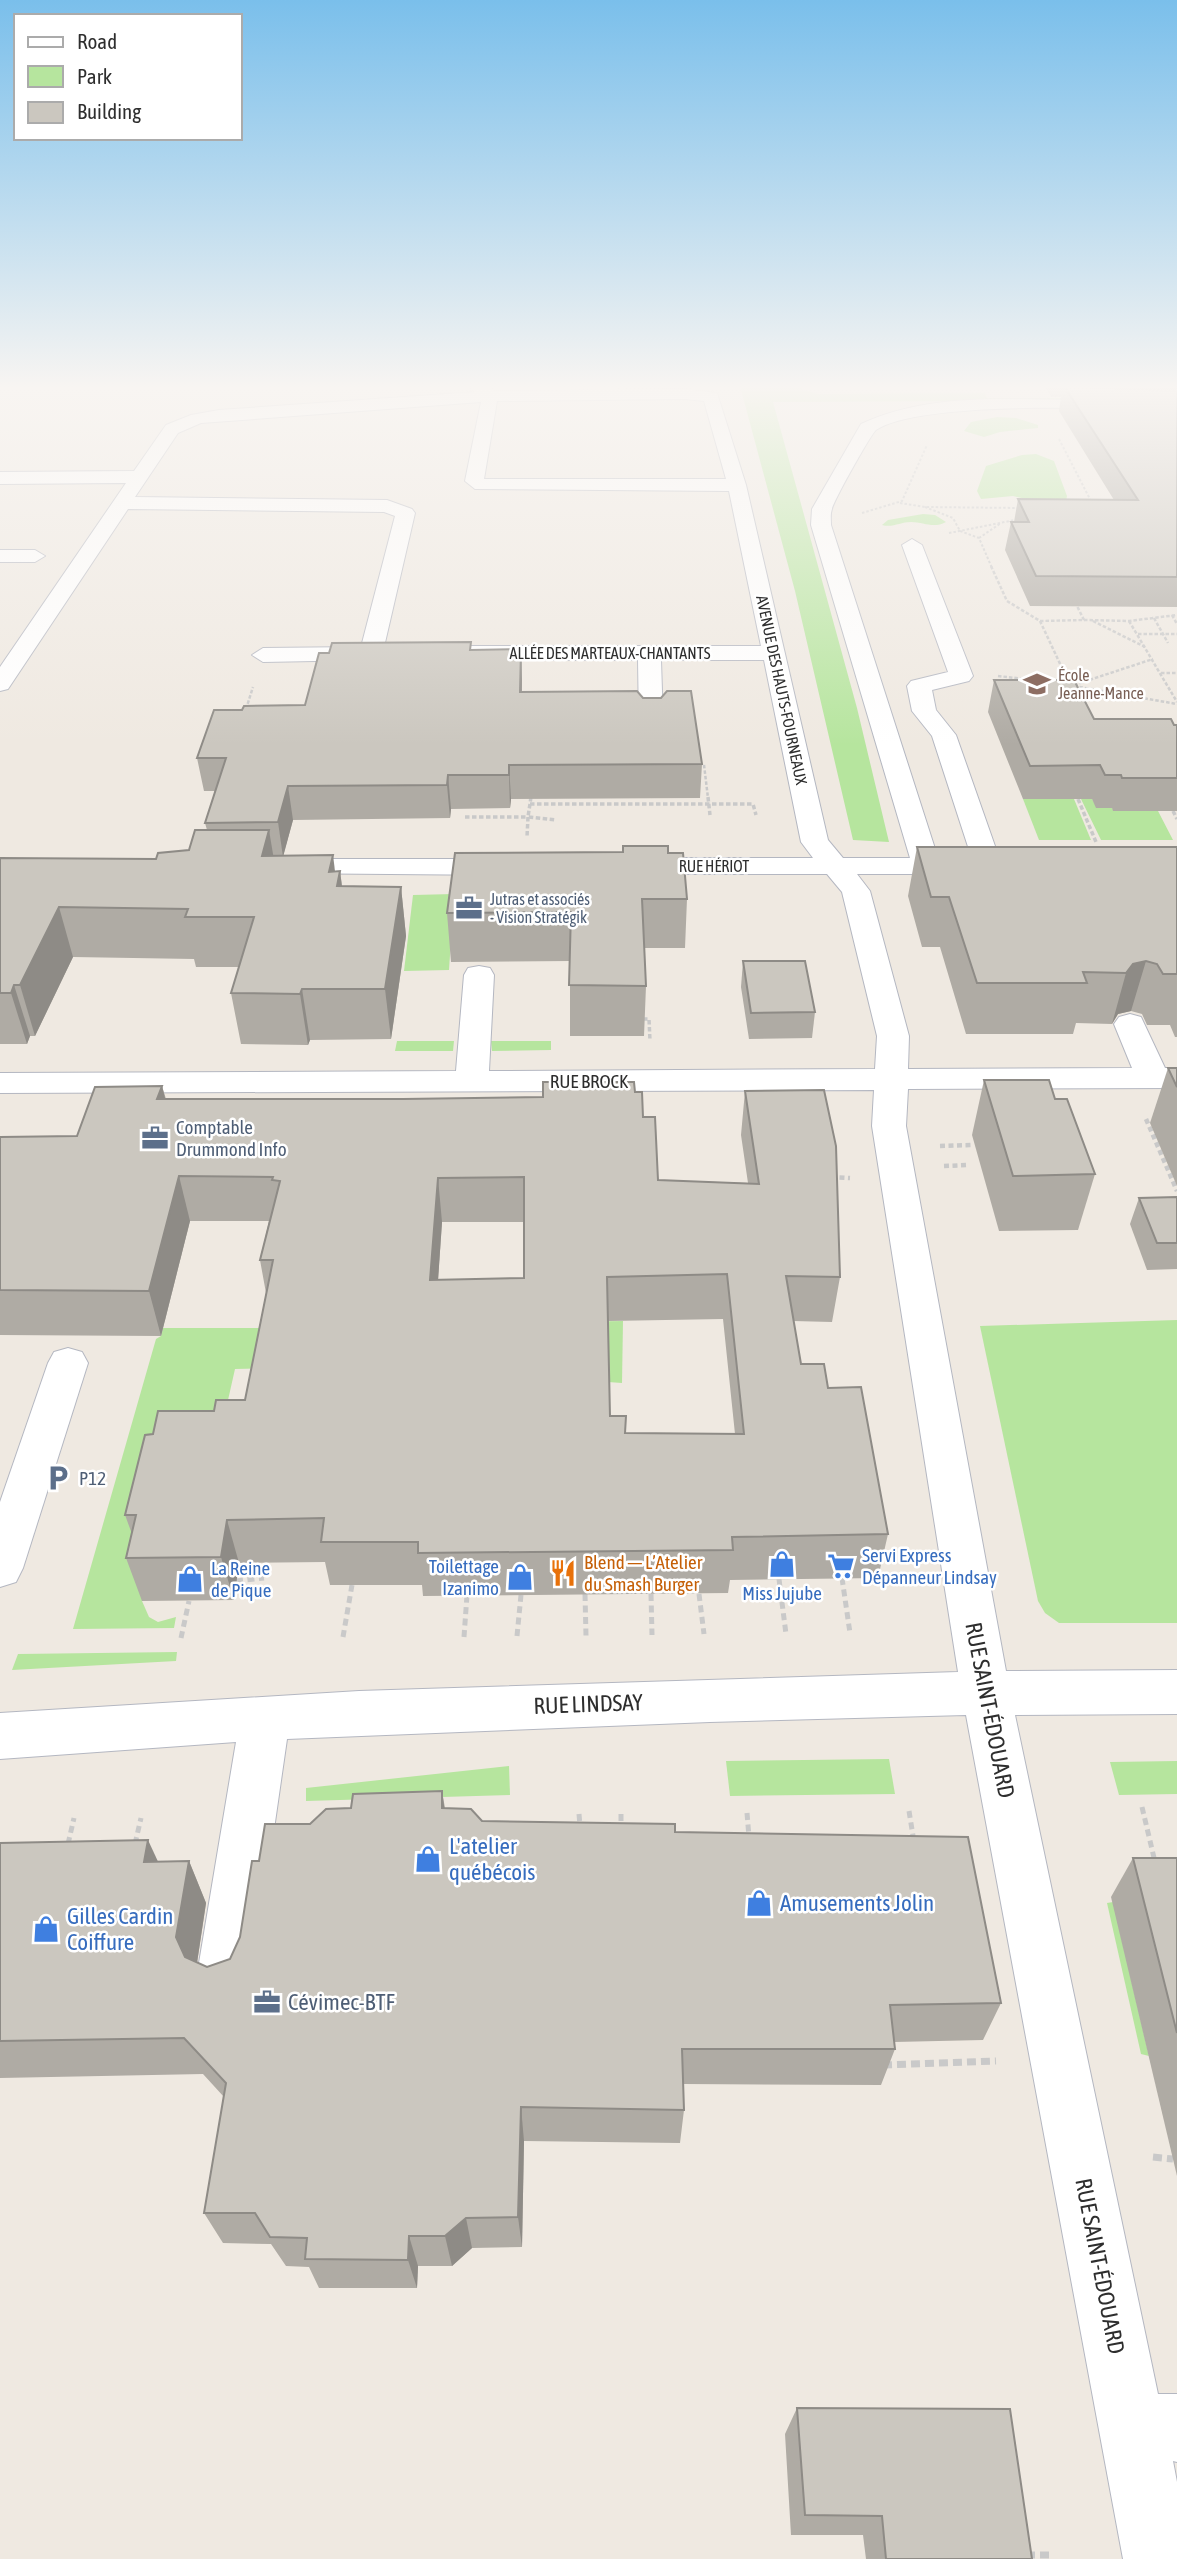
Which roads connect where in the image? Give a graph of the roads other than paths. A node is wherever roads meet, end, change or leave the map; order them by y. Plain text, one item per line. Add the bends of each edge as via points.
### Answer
1 (120, 505) edge
2 (336, 505) edge
3 (742, 505) edge
4 (824, 505) edge
5 (912, 545) dead end
6 (0, 556) edge
7 (35, 556) dead end
8 (649, 653) junction
9 (776, 653) junction
10 (370, 654) junction
11 (260, 665) road end
12 (0, 684) edge
13 (651, 723) edge
14 (527, 855) edge
15 (835, 865) junction
16 (926, 865) junction
17 (612, 866) edge
18 (257, 867) edge
19 (479, 975) dead end
20 (1130, 1024) dead end
21 (1165, 1078) edge
22 (891, 1079) junction
23 (472, 1082) junction
24 (0, 1083) edge
25 (68, 1363) dead end
26 (0, 1568) edge
27 (985, 1692) junction
28 (1177, 1692) edge
29 (265, 1719) junction
30 (0, 1736) edge
31 (225, 1975) edge
32 (1154, 2427) edge
33 (1158, 2559) edge

1 - 12 street, AVENUE DES HAUTS-FOURNEAUX
2 - 10 street via 387,506 405,513
3 - 9 street, AVENUE DES HAUTS-FOURNEAUX
4 - 16 street via 821,525
5 - 16 street, RUE HÉRIOT via 961,676 919,686 924,712 944,735 1002,866
6 - 7 street
8 - 9 street, ALLÉE DES MARTEAUX-CHANTANTS
8 - 10 street, ALLÉE DES MARTEAUX-CHANTANTS
8 - 13 street
9 - 15 street, AVENUE DES HAUTS-FOURNEAUX via 815,842
10 - 11 street, ALLÉE DES MARTEAUX-CHANTANTS
14 - 18 street
15 - 16 street, RUE HÉRIOT
15 - 17 street, RUE HÉRIOT
15 - 22 street, RUE SAINT-ÉDOUARD via 859,902 892,1036
19 - 23 street
20 - 21 street
21 - 22 street, RUE BROCK
22 - 23 street, RUE BROCK
22 - 27 street, RUE SAINT-ÉDOUARD via 889,1126
23 - 24 street, RUE BROCK
25 - 26 street
27 - 28 street, RUE LINDSAY
27 - 29 street, RUE LINDSAY via 559,1704
27 - 32 street, RUE SAINT-ÉDOUARD
29 - 30 street, RUE LINDSAY
29 - 31 street
32 - 33 street, RUE SAINT-ÉDOUARD

